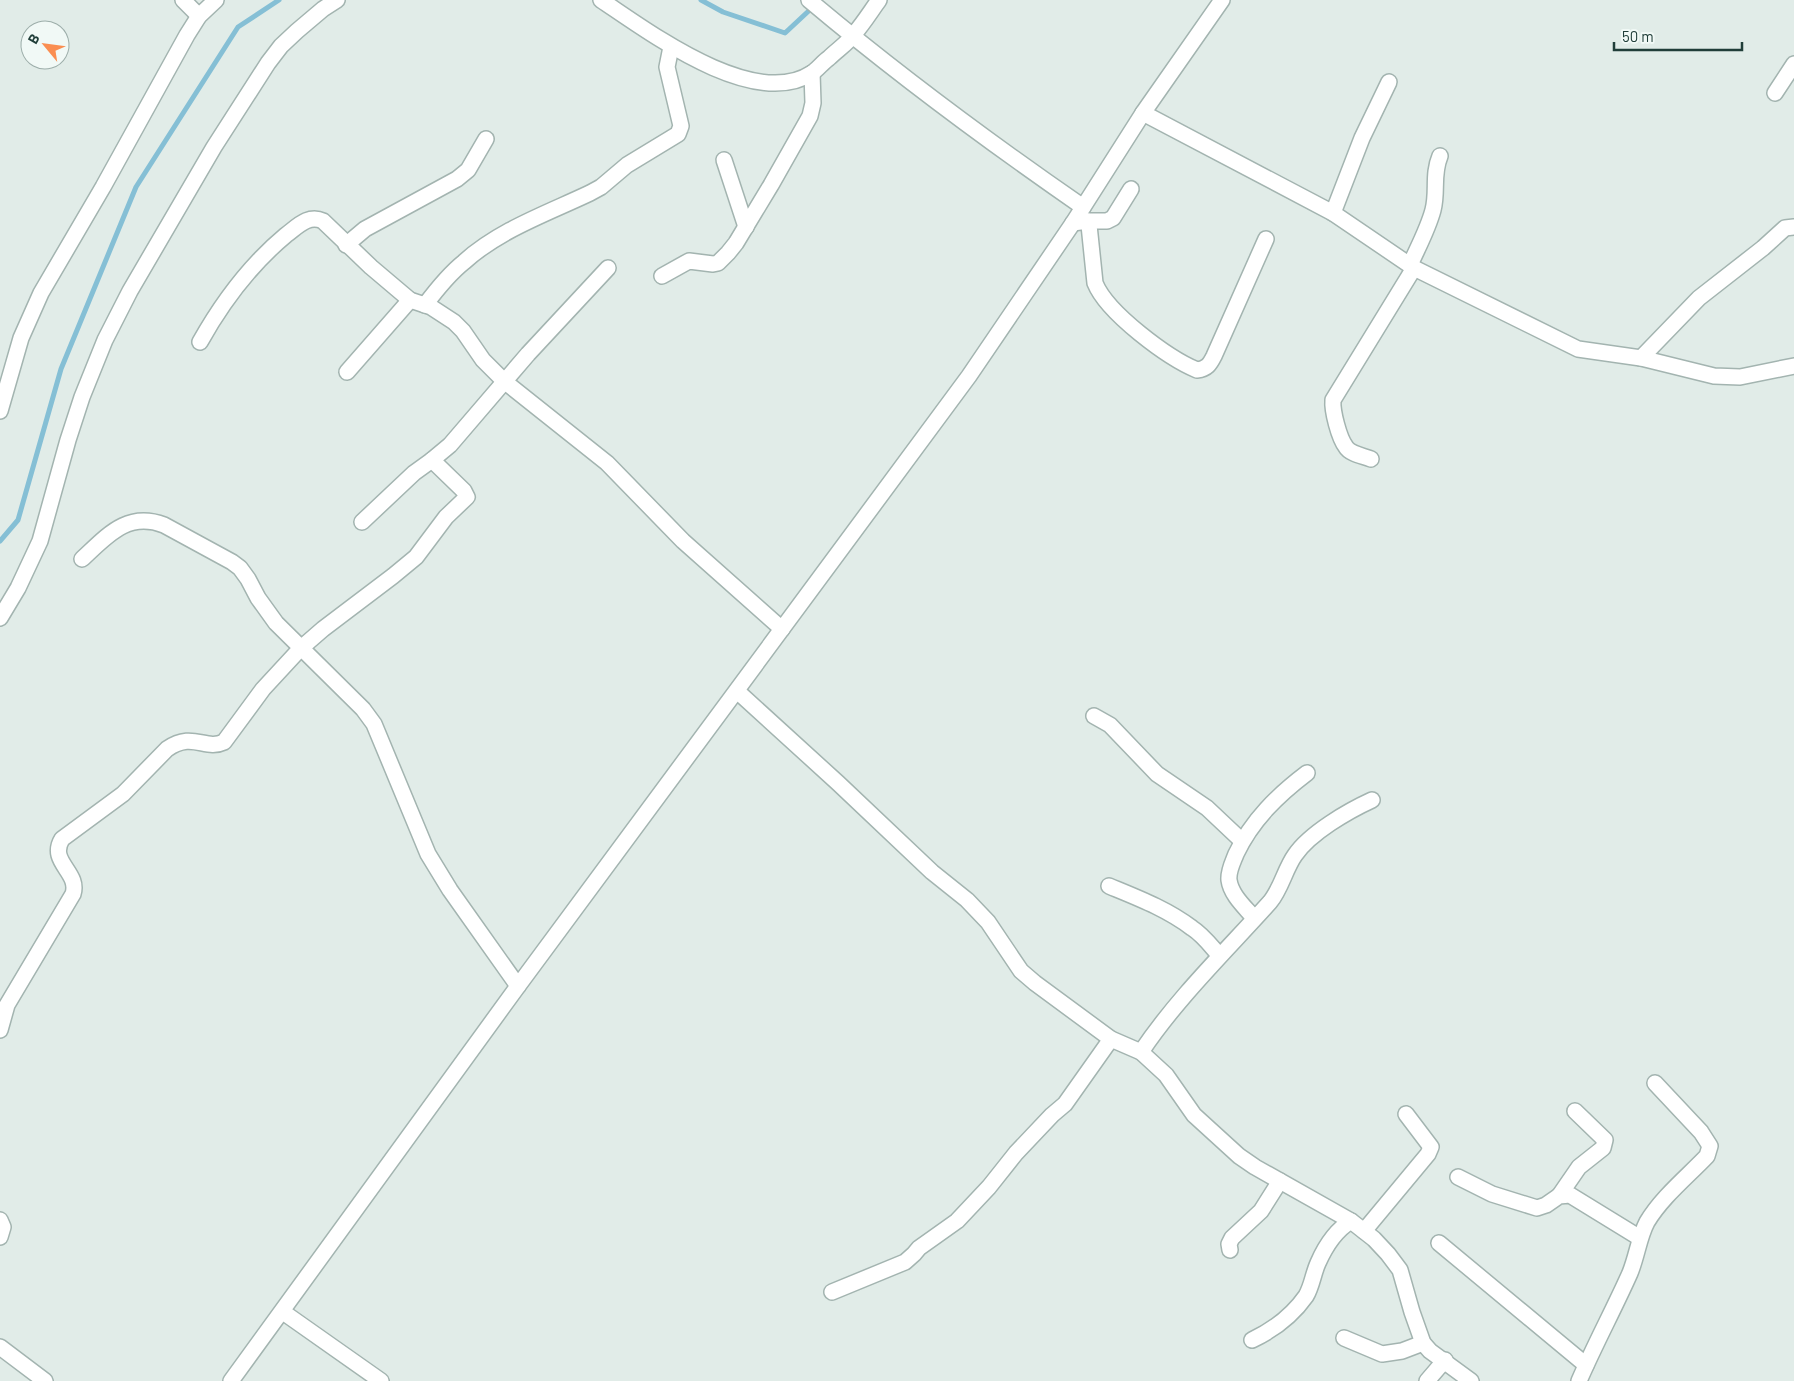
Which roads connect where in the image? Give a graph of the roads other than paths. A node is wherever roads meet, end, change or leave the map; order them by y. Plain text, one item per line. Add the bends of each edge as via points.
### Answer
1 (183, 0) edge
2 (216, 0) edge
3 (337, 0) edge
4 (601, 0) edge
5 (809, 0) edge
6 (879, 0) edge
7 (1222, 0) edge
8 (199, 16) junction
9 (849, 33) junction
10 (671, 47) junction
11 (1794, 64) edge
12 (812, 73) junction
13 (1389, 82) dead end
14 (1775, 94) dead end
15 (1143, 113) junction
16 (486, 139) dead end
17 (1440, 156) dead end
18 (724, 160) dead end
19 (1131, 189) dead end
20 (1333, 213) junction
21 (1081, 217) junction
22 (746, 227) junction
23 (1794, 227) edge
24 (1266, 239) dead end
25 (346, 245) junction
26 (1412, 266) junction
27 (608, 268) dead end
28 (662, 276) dead end
29 (410, 300) junction
30 (425, 305) junction
31 (200, 342) dead end
32 (1641, 358) junction
33 (1794, 366) edge
34 (347, 372) dead end
35 (504, 381) junction
36 (0, 411) edge
37 (1372, 459) dead end
38 (432, 460) junction
39 (362, 522) dead end
40 (82, 559) dead end
41 (0, 618) edge
42 (782, 629) junction
43 (300, 649) junction
44 (737, 691) junction
45 (1094, 716) dead end
46 (1307, 773) dead end
47 (1372, 800) dead end
48 (1242, 841) junction
49 (1109, 886) dead end
50 (1254, 918) junction
51 (1220, 955) junction
52 (518, 986) junction
53 (0, 1030) edge
54 (1111, 1039) junction
55 (1141, 1052) junction
56 (1655, 1083) dead end
57 (1575, 1111) dead end
58 (1406, 1114) dead end
59 (1458, 1177) dead end
60 (1280, 1182) junction
61 (1559, 1196) junction
62 (0, 1220) edge
63 (1351, 1221) junction
64 (1364, 1231) junction
65 (0, 1238) edge
66 (1640, 1238) junction
67 (1439, 1244) dead end
68 (1230, 1250) dead end
69 (832, 1292) dead end
70 (283, 1312) junction
71 (1344, 1338) dead end
72 (1252, 1340) dead end
73 (1424, 1343) junction
74 (0, 1347) edge
75 (1445, 1360) junction
76 (1586, 1365) junction
77 (44, 1381) edge
78 (232, 1381) edge
79 (381, 1381) edge
80 (1427, 1381) edge
81 (1471, 1381) edge
82 (1579, 1381) edge

1 - 8 street
2 - 8 street
3 - 41 street via 297,31 268,63 214,147 126,297 82,397 40,541
4 - 10 street
5 - 9 street
6 - 9 street
7 - 15 street
8 - 36 street via 41,293 21,338
9 - 12 street
9 - 21 street
10 - 12 street via 761,83 792,81
10 - 30 street via 667,67 681,126 678,134 627,165 590,193 494,240 450,275
11 - 14 street
12 - 22 street via 810,116
13 - 20 street via 1362,138
15 - 20 street
15 - 21 street
16 - 25 street via 468,170 457,179 365,229
17 - 26 street via 1435,171 1432,211
18 - 22 street
19 - 21 street via 1110,220
20 - 26 street
21 - 24 street via 1090,230 1098,291 1137,333 1197,370 1208,366 1214,356
21 - 42 street via 969,376
22 - 28 street via 718,263 690,261
23 - 32 street via 1785,228 1699,298
25 - 29 street
25 - 31 street via 323,221 313,218 303,222 256,262 216,313
26 - 32 street via 1578,349
26 - 37 street via 1333,400 1335,421 1346,447
27 - 35 street
29 - 30 street
29 - 34 street
30 - 35 street via 454,322
32 - 33 street via 1714,376 1740,377
35 - 38 street via 459,435
35 - 42 street via 607,464 683,541
38 - 39 street
38 - 43 street via 464,491 466,500 446,517 416,557
40 - 43 street via 126,524 144,520 164,525 240,568 276,623
42 - 44 street
43 - 52 street via 363,709 374,724 432,861
43 - 53 street via 264,689 224,742 183,740 167,748 116,800 62,839 58,854 74,884 73,894 7,1005
44 - 52 street
44 - 54 street via 932,872 967,900 988,922 1021,971
45 - 48 street via 1110,725 1157,774 1207,808
46 - 48 street via 1257,818
47 - 50 street via 1349,811 1302,847 1272,900
48 - 50 street via 1228,878 1231,888
49 - 51 street via 1165,910 1194,929
50 - 51 street
51 - 55 street
52 - 70 street
54 - 55 street
54 - 69 street via 1065,1104 1016,1153 957,1221 905,1262
55 - 60 street via 1166,1076 1194,1115 1219,1139 1250,1164
56 - 66 street via 1710,1146 1707,1156 1658,1207
57 - 61 street via 1605,1140 1603,1148 1579,1167
58 - 64 street via 1431,1146 1428,1154
59 - 61 street via 1492,1194 1536,1208
60 - 63 street
60 - 68 street via 1261,1211 1232,1238
61 - 66 street via 1570,1195
62 - 65 street
63 - 64 street
63 - 72 street via 1329,1244 1317,1264 1306,1295 1280,1323
64 - 73 street via 1400,1270
66 - 76 street via 1632,1268
67 - 76 street
70 - 78 street
70 - 79 street
71 - 73 street via 1382,1354
73 - 75 street
74 - 77 street
75 - 80 street
75 - 81 street
76 - 82 street

